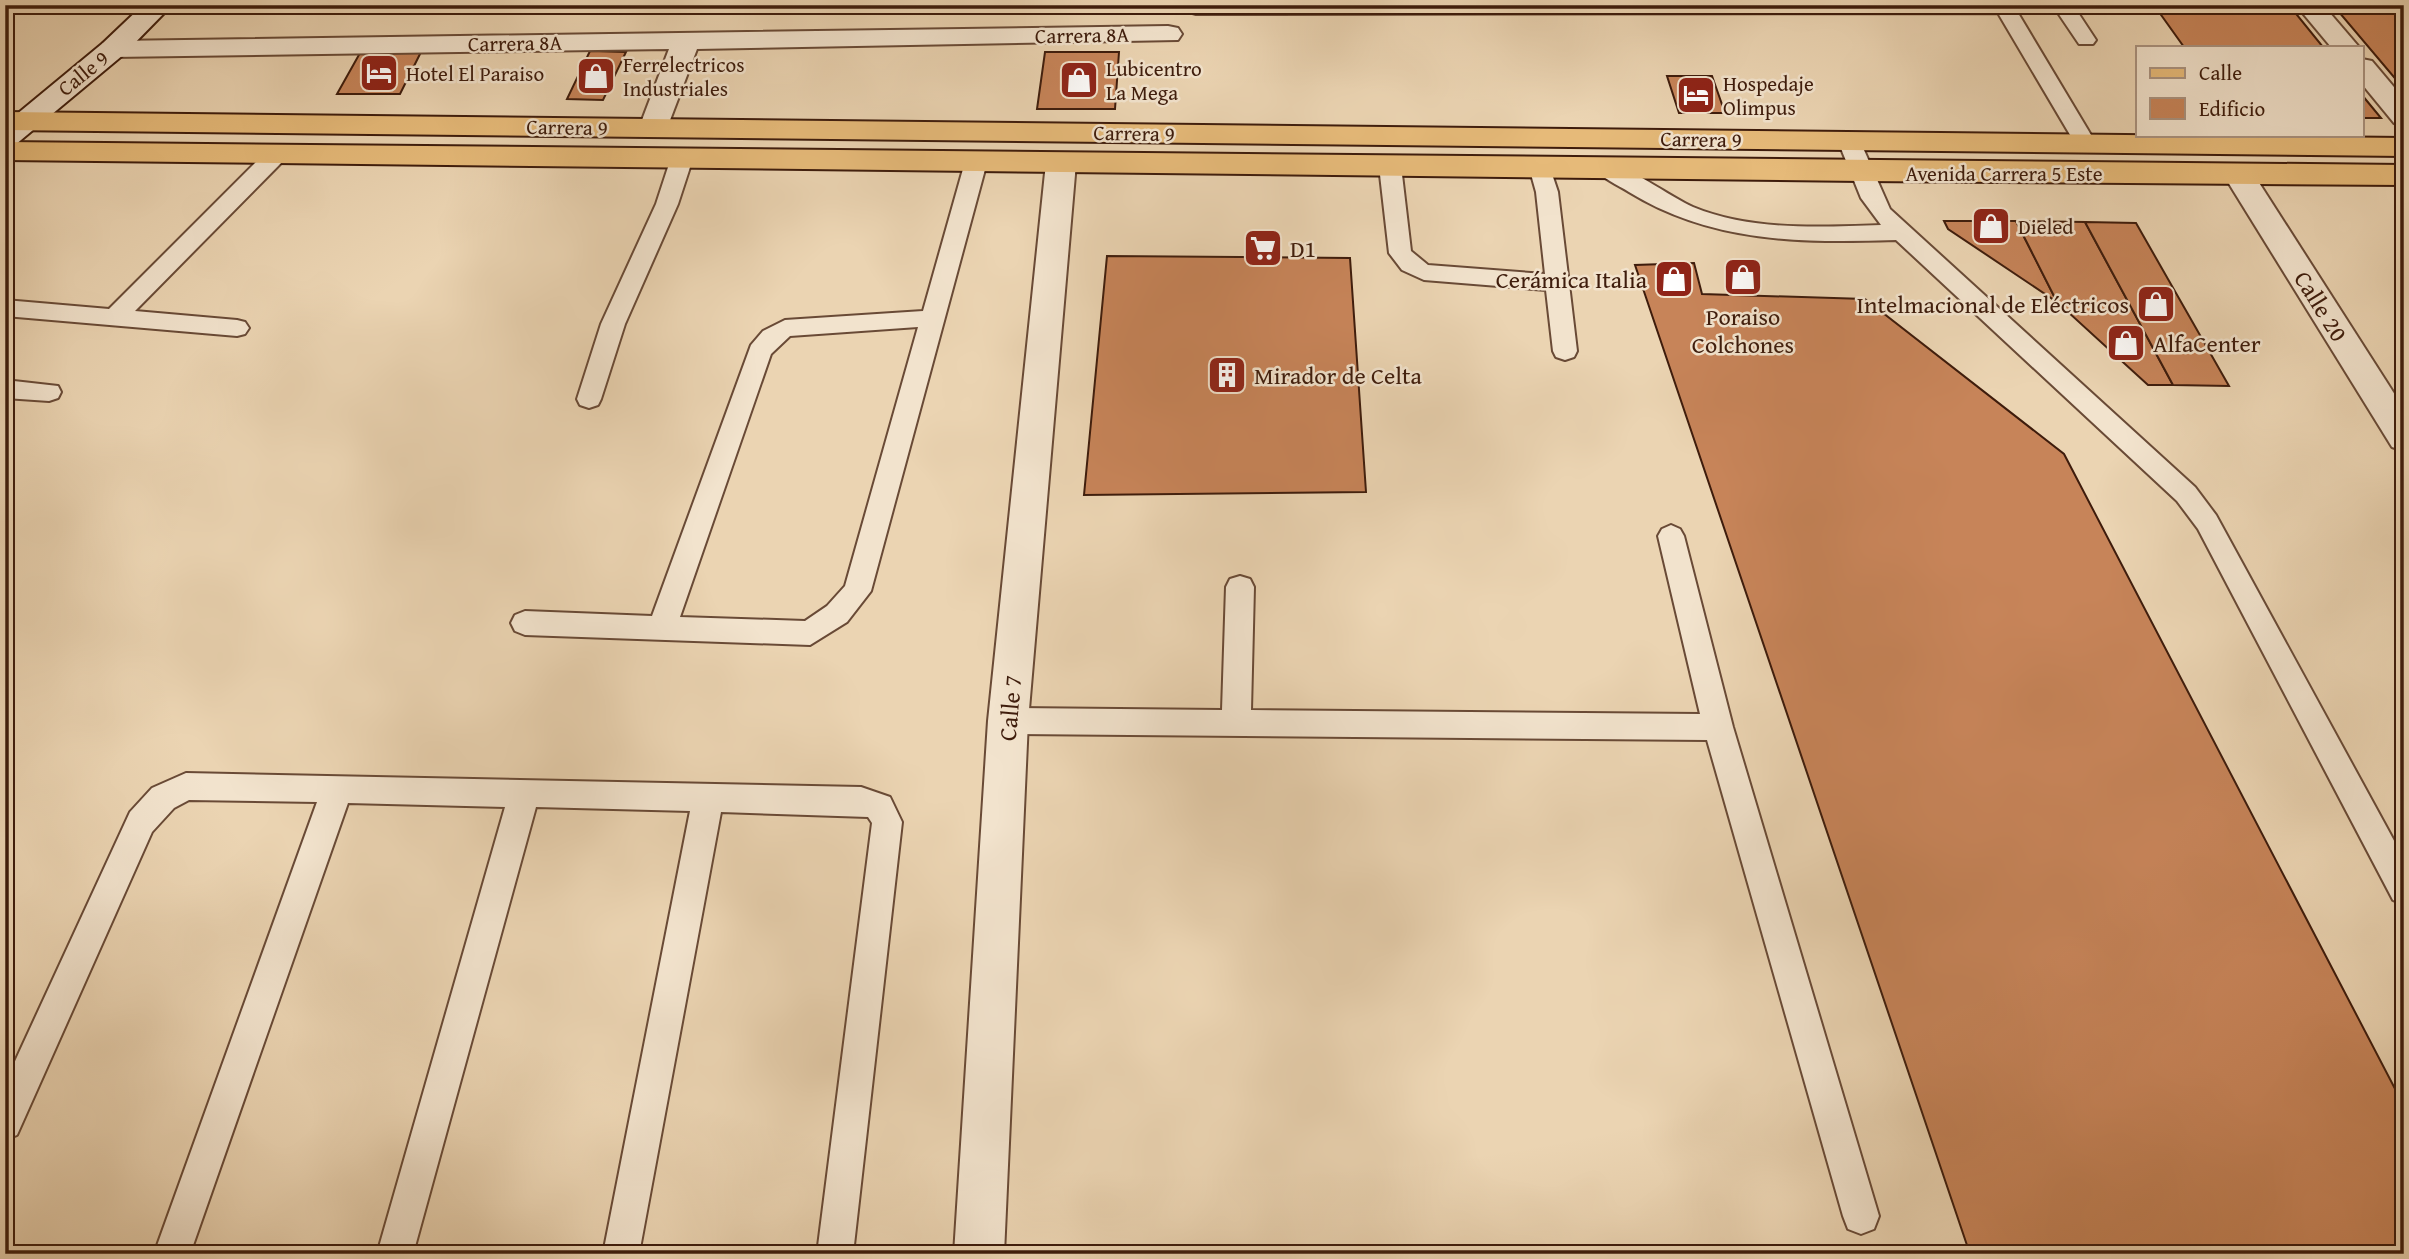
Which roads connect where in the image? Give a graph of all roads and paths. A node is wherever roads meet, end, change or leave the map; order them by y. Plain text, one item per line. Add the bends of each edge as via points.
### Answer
1 (159, 5) edge
2 (2309, 5) edge
3 (2063, 6) edge
4 (1531, 7) edge
5 (1196, 8) dead end
6 (2005, 8) junction
7 (1168, 34) dead end
8 (2086, 40) dead end
9 (686, 41) junction
10 (2344, 46) edge
11 (113, 49) junction
12 (2364, 69) edge
13 (2404, 117) edge
14 (12, 127) edge
15 (653, 128) junction
16 (1849, 141) junction
17 (2086, 145) junction
18 (2404, 147) edge
19 (5, 151) edge
20 (277, 154) junction
21 (682, 159) junction
22 (976, 163) junction
23 (1061, 163) junction
24 (1390, 166) junction
25 (1540, 167) junction
26 (1605, 167) junction
27 (1861, 172) junction
28 (2238, 174) junction
29 (2404, 175) edge
30 (1903, 232) junction
31 (1557, 283) junction
32 (5, 308) edge
33 (115, 317) junction
34 (934, 318) junction
35 (237, 328) dead end
36 (1565, 351) dead end
37 (5, 389) edge
38 (49, 392) dead end
39 (589, 399) dead end
40 (2404, 438) edge
41 (1671, 536) dead end
42 (1240, 587) dead end
43 (525, 623) dead end
44 (662, 628) junction
45 (1008, 720) junction
46 (1236, 722) junction
47 (1718, 727) junction
48 (338, 790) junction
49 (524, 795) junction
50 (708, 799) junction
51 (2404, 890) edge
52 (5, 1123) edge
53 (1861, 1216) dead end
54 (172, 1254) edge
55 (395, 1254) edge
56 (621, 1254) edge
57 (835, 1254) edge
58 (979, 1254) edge

1 - 11 street, Calle 9
2 - 10 street
3 - 6 lane
3 - 8 lane
4 - 5 lane
4 - 6 lane
6 - 17 lane
7 - 9 street, Carrera 8A
9 - 11 street, Carrera 8A
9 - 15 street
11 - 14 street, Calle 9
12 - 13 street
14 - 15 main road, Carrera 9
15 - 16 main road, Carrera 9
16 - 17 main road, Carrera 9
16 - 27 lane
17 - 18 main road, Carrera 9
19 - 20 main road, Carrera 9
20 - 21 main road, Carrera 9
20 - 33 lane
21 - 22 main road, Carrera 9
21 - 39 lane via 667,204 613,324
22 - 23 main road, Carrera 9
22 - 34 lane
23 - 24 main road, Carrera 9
23 - 45 street, Calle 7
24 - 25 main road, Carrera 9
24 - 31 lane via 1400,253 1409,265 1424,272
25 - 26 main road, Carrera 9
25 - 31 lane
26 - 27 main road, Avenida Carrera 5 Este
26 - 30 lane via 1670,206 1731,226 1797,234
27 - 28 main road, Avenida Carrera 5 Este
27 - 30 lane via 1882,214
28 - 29 main road, Avenida Carrera 5 Este
28 - 40 street, Calle 20
30 - 51 lane via 2186,494
31 - 36 lane
32 - 33 lane
33 - 35 lane
34 - 44 lane via 785,328 771,337 760,351
34 - 44 lane via 857,591 837,614 810,634
37 - 38 lane
41 - 47 lane
42 - 46 lane
43 - 44 lane
45 - 46 lane
45 - 58 street, Calle 7
46 - 47 lane
47 - 53 lane
48 - 49 lane
48 - 52 lane via 186,786 163,798 141,822
48 - 54 lane
49 - 50 lane
49 - 55 lane
50 - 56 lane
50 - 57 lane via 861,801 879,807 887,822

